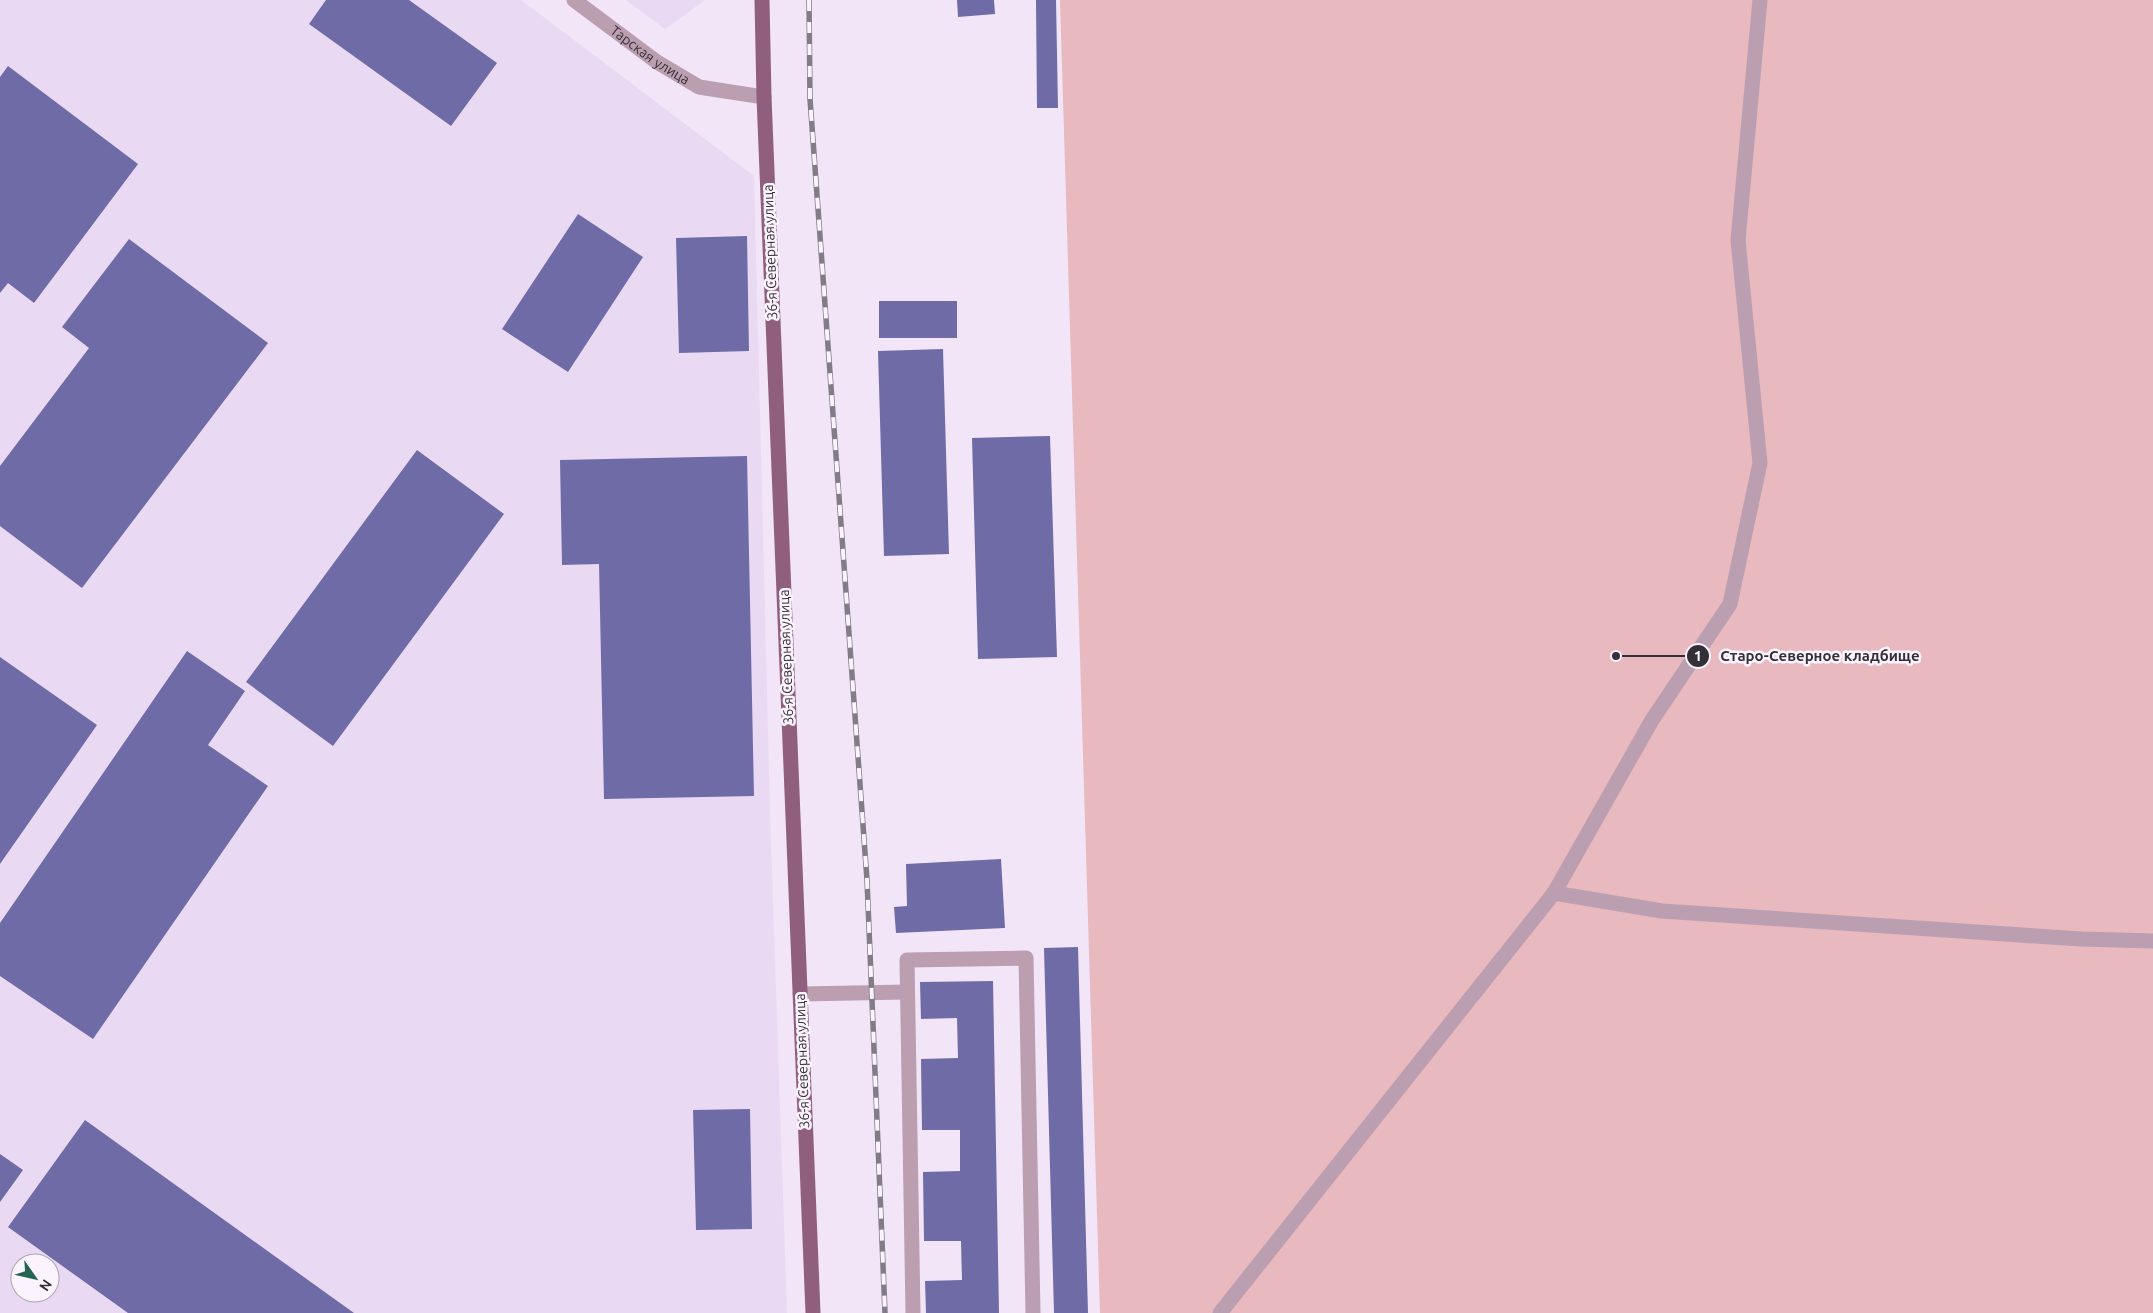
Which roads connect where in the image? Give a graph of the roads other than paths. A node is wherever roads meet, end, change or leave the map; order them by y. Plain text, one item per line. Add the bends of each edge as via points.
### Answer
1 (574, 0) edge
2 (762, 0) edge
3 (1760, 0) edge
4 (764, 97) junction
5 (1554, 892) junction
6 (2153, 941) edge
7 (907, 992) junction
8 (800, 994) junction
9 (814, 1313) edge
10 (913, 1313) edge
11 (1033, 1313) edge
12 (1220, 1313) edge

1 - 4 street, Тарская улица via 657,62 699,87
2 - 4 main road, 36-я Северная улица
3 - 5 street via 1738,240 1760,463 1730,604 1652,720
4 - 8 main road, 36-я Северная улица
5 - 6 street via 1662,911
5 - 12 street
7 - 8 street
7 - 10 street
7 - 11 street via 907,960 1026,958
8 - 9 main road, 36-я Северная улица

